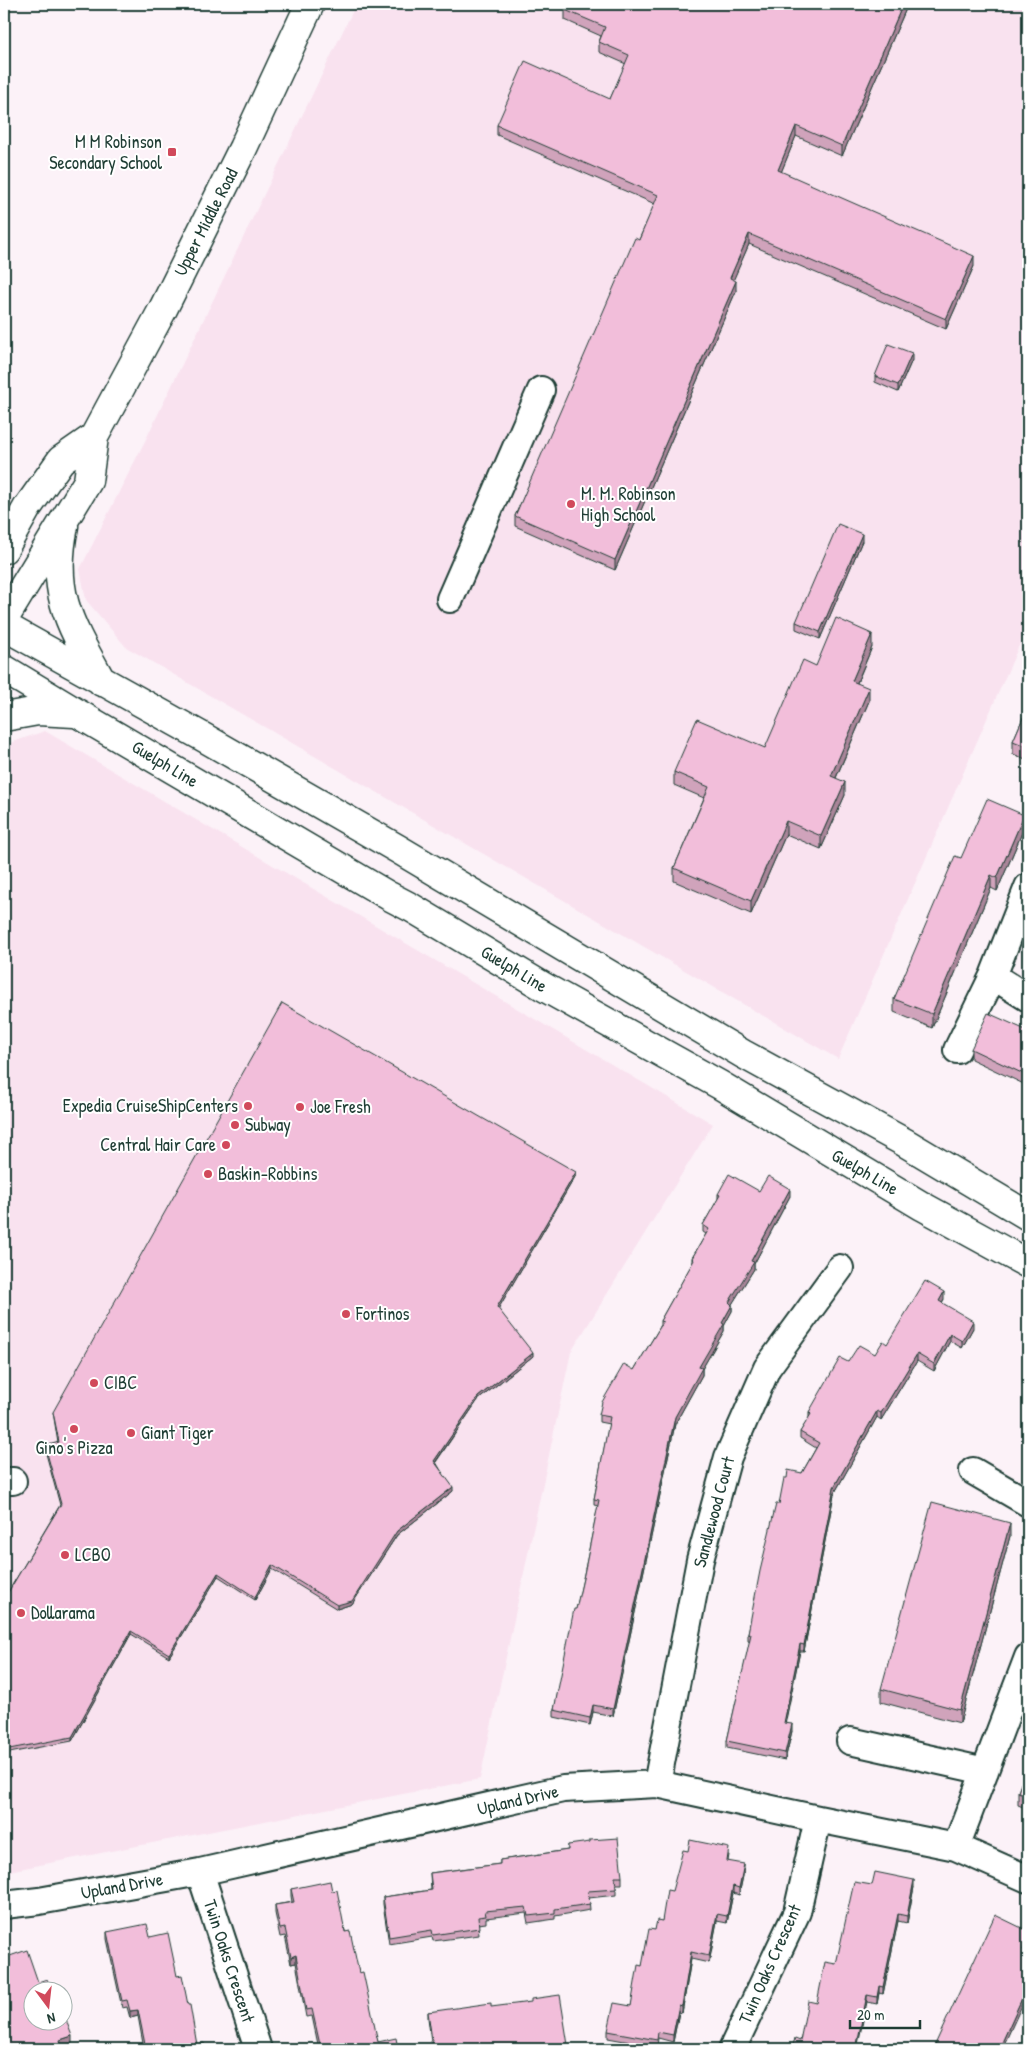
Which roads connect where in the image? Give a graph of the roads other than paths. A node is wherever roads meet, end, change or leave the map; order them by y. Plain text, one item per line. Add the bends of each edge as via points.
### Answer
1 (310, 4) edge
2 (541, 390) dead end
3 (94, 437) junction
4 (27, 508) junction
5 (65, 519) junction
6 (4, 527) edge
7 (4, 549) edge
8 (450, 600) dead end
9 (4, 618) edge
10 (4, 626) edge
11 (4, 668) edge
12 (102, 682) junction
13 (77, 714) junction
14 (4, 717) edge
15 (1028, 886) edge
16 (992, 976) junction
17 (1028, 998) edge
18 (957, 1050) dead end
19 (801, 1086) junction
20 (781, 1122) junction
21 (1028, 1216) edge
22 (1028, 1264) edge
23 (840, 1268) dead end
24 (974, 1471) dead end
25 (1028, 1502) edge
26 (1028, 1657) edge
27 (850, 1741) dead end
28 (985, 1770) junction
29 (657, 1784) junction
30 (818, 1819) junction
31 (956, 1847) junction
32 (200, 1872) junction
33 (1028, 1879) edge
34 (4, 1905) edge
35 (258, 2049) edge
36 (732, 2049) edge

1 - 3 main road, Upper Middle Road via 163,309
2 - 8 street
3 - 4 main road, Upper Middle Road via 61,460
3 - 5 main road, Upper Middle Road via 88,481
4 - 6 main road
4 - 7 main road, Upper Middle Road
5 - 9 main road, Upper Middle Road
5 - 12 main road via 60,579 63,602 73,629
10 - 12 main road
11 - 13 main road, Guelph Line
12 - 19 main road via 398,849
13 - 14 main road via 38,711
13 - 20 main road, Guelph Line
15 - 16 street
16 - 17 street
16 - 18 street
19 - 20 main road
19 - 21 main road via 904,1142
20 - 22 main road, Guelph Line via 922,1206
23 - 29 street, Sandlewood Court via 768,1368 728,1457 700,1560
24 - 25 street
26 - 28 street
27 - 28 street
28 - 31 street
29 - 30 street, Upland Drive
29 - 32 street, Upland Drive via 563,1789
30 - 31 street, Upland Drive
30 - 36 street, Twin Oaks Crescent via 797,1912
31 - 33 street, Upland Drive
32 - 34 street, Upland Drive
32 - 35 street, Twin Oaks Crescent

